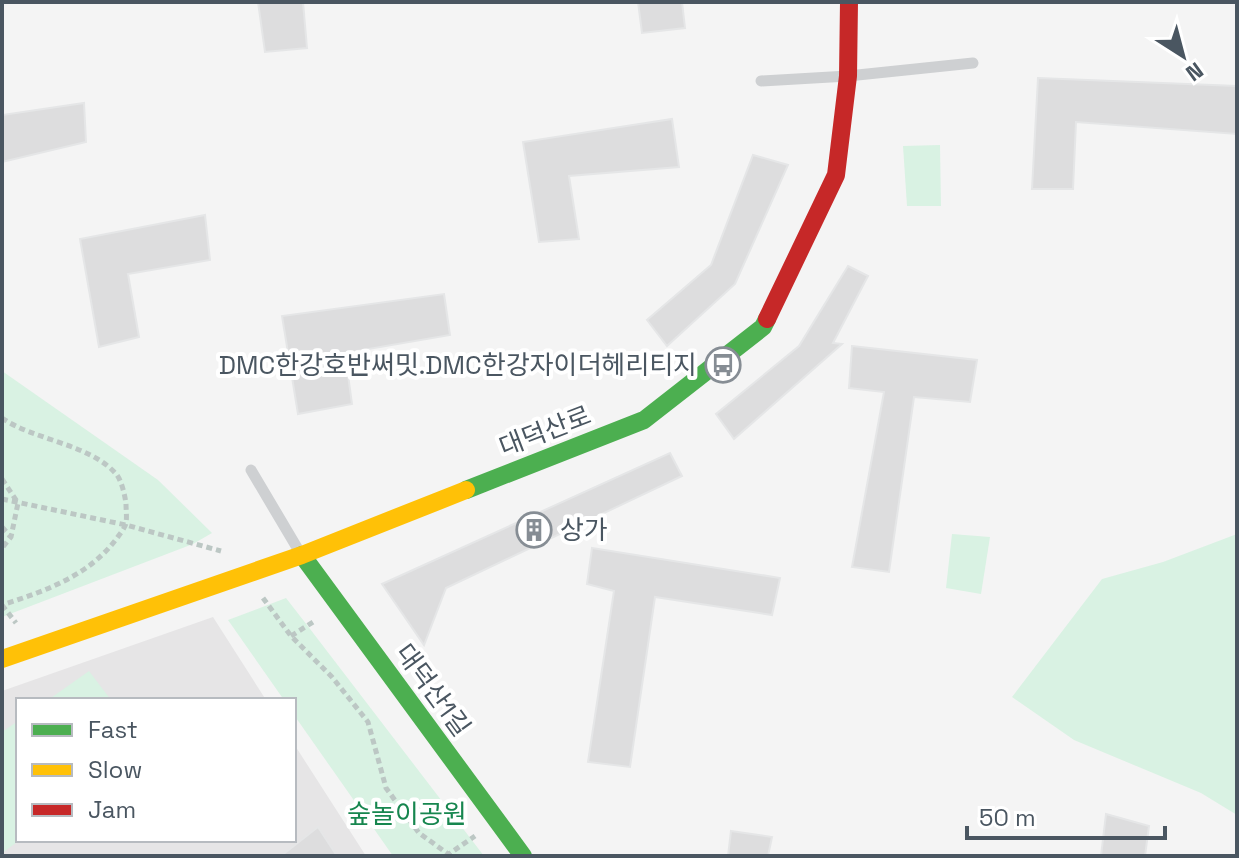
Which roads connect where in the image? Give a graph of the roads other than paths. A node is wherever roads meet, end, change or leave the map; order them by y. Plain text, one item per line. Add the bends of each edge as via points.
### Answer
1 (849, 2) edge
2 (973, 63) dead end
3 (848, 76) junction
4 (761, 81) dead end
5 (251, 470) dead end
6 (302, 555) junction
7 (2, 659) edge
8 (523, 856) edge

1 - 3 street, 대덕산로
2 - 3 lane
3 - 4 lane
3 - 6 street, 대덕산로 via 836,175 763,327 644,420
5 - 6 lane
6 - 7 street, 대덕산로
6 - 8 street, 대덕산1길

